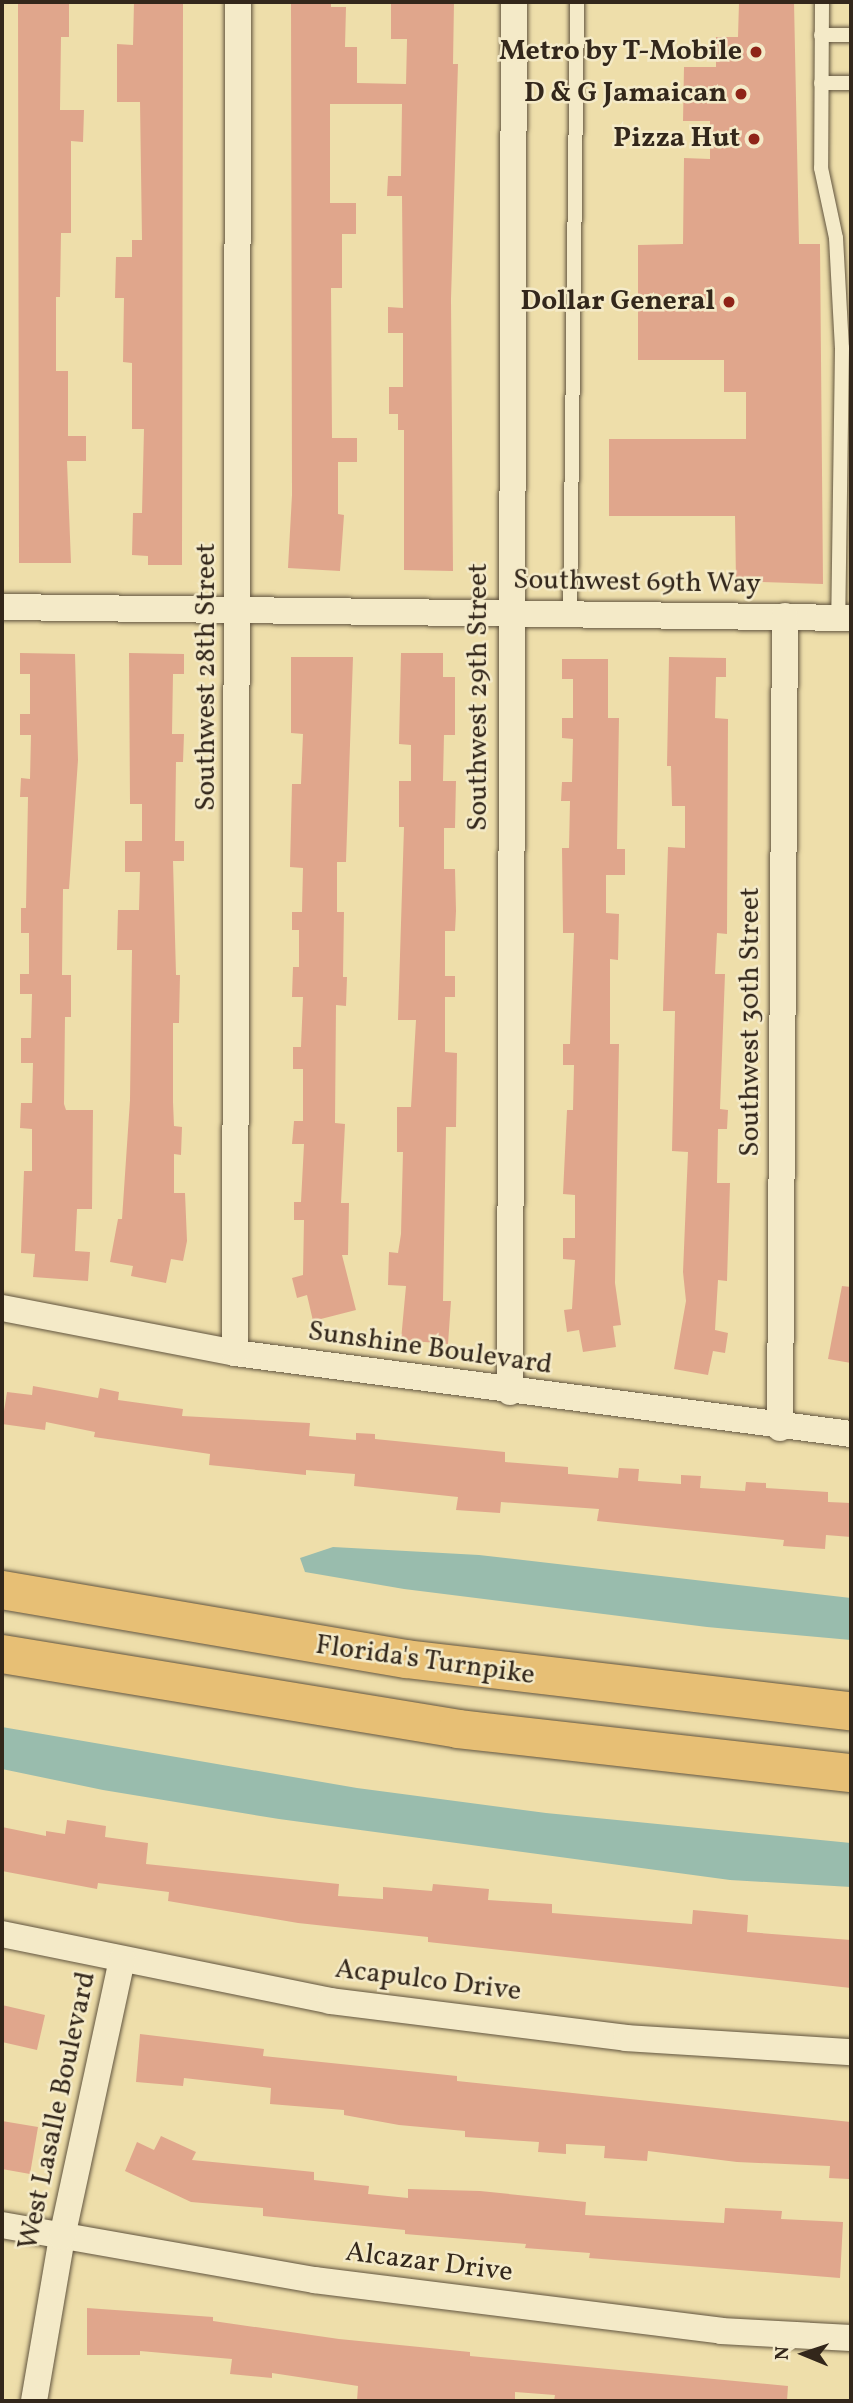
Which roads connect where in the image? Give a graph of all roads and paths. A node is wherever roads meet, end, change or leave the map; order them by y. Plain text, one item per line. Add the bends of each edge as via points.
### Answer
1 (238, 2) edge
2 (514, 2) edge
3 (577, 2) edge
4 (822, 2) edge
5 (821, 35) junction
6 (851, 35) edge
7 (821, 83) junction
8 (851, 83) edge
9 (2, 607) edge
10 (239, 611) junction
11 (511, 612) junction
12 (570, 614) junction
13 (785, 616) junction
14 (845, 618) edge
15 (2, 1308) edge
16 (235, 1353) junction
17 (510, 1392) junction
18 (780, 1428) junction
19 (851, 1434) edge
20 (2, 1590) edge
21 (2, 1654) edge
22 (851, 1711) edge
23 (851, 1773) edge
24 (2, 1934) edge
25 (122, 1959) junction
26 (851, 2052) edge
27 (2, 2225) edge
28 (62, 2237) junction
29 (851, 2338) edge
30 (34, 2401) edge

1 - 10 street, Southwest 28th Street
2 - 11 street, Southwest 29th Street
3 - 12 lane
4 - 5 lane
5 - 6 lane
5 - 7 lane
7 - 8 lane
7 - 14 lane via 821,168 836,237 842,348
9 - 10 street, Southwest 69th Way
10 - 11 street, Southwest 69th Way
10 - 16 street, Southwest 28th Street
11 - 12 street, Southwest 69th Way
11 - 17 street, Southwest 29th Street
12 - 13 street, Southwest 69th Way
13 - 14 street, Southwest 69th Way
13 - 18 street, Southwest 30th Street
15 - 16 street, Sunshine Boulevard
16 - 17 street, Sunshine Boulevard
17 - 18 street, Sunshine Boulevard
18 - 19 street, Sunshine Boulevard
20 - 22 highway, Florida's Turnpike via 393,1657
21 - 23 highway via 380,1718
24 - 25 street, Acapulco Drive
25 - 26 street, Acapulco Drive via 330,2001 626,2038
25 - 28 street, West Lasalle Boulevard
27 - 28 street, Alcazar Drive
28 - 29 street, Alcazar Drive via 327,2282 721,2331
28 - 30 street, West Lasalle Boulevard

